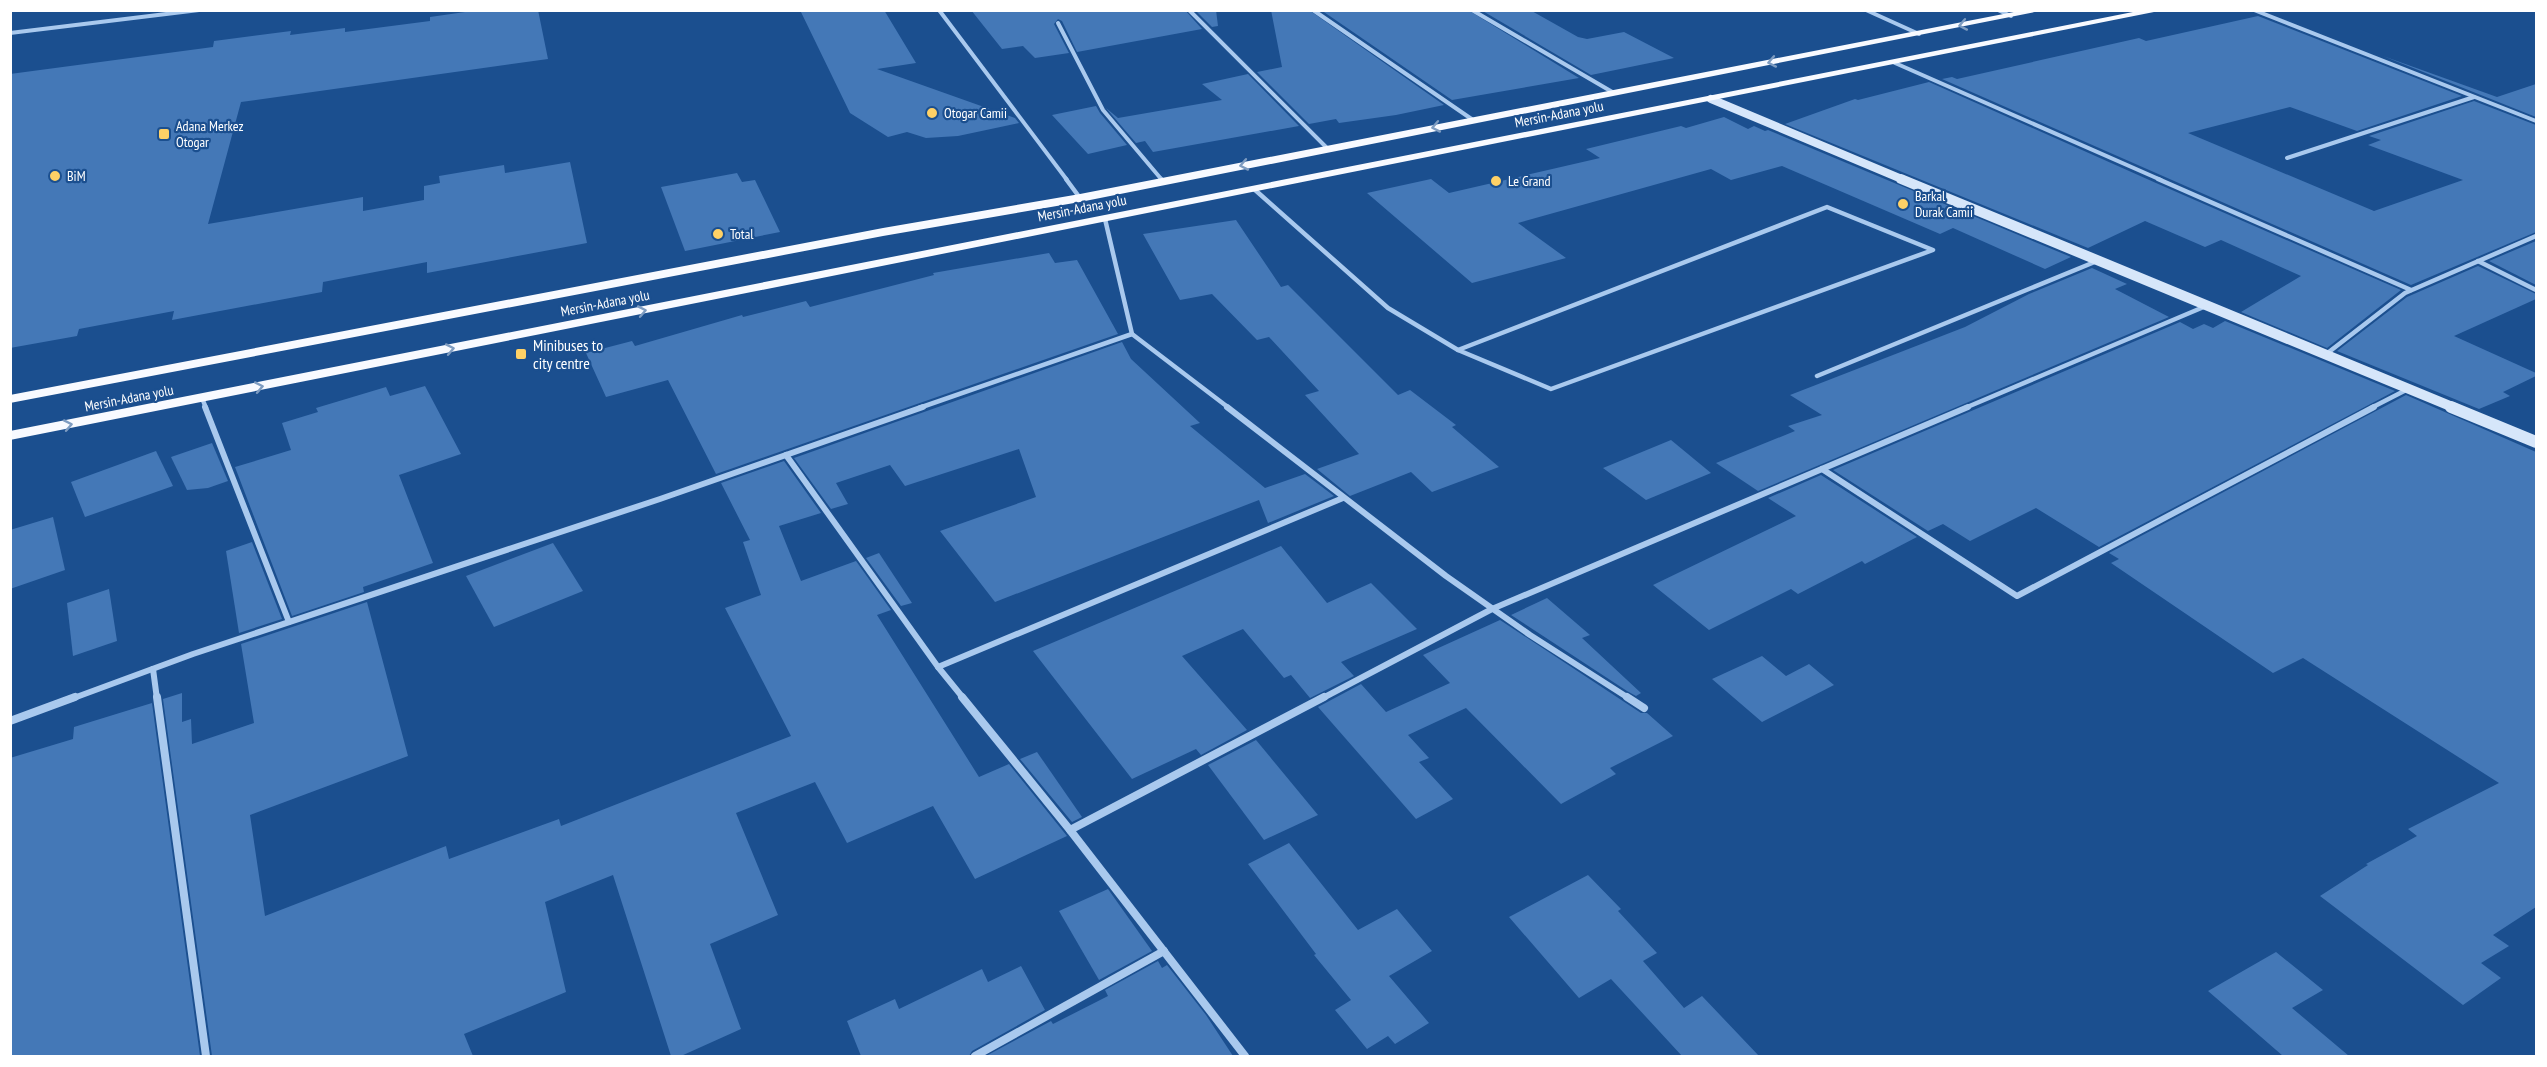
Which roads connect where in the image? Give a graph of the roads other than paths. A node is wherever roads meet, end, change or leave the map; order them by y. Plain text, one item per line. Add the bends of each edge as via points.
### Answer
1 (199, 10) edge
2 (939, 10) edge
3 (1189, 10) edge
4 (1313, 10) edge
5 (1472, 10) edge
6 (1866, 10) edge
7 (1998, 10) edge
8 (2041, 10) edge
9 (2160, 10) edge
10 (2254, 10) edge
11 (2012, 16) junction
12 (1058, 23) dead end
13 (10, 33) edge
14 (1919, 34) junction
15 (1894, 63) junction
16 (1614, 93) junction
17 (2474, 97) junction
18 (1711, 99) junction
19 (1473, 120) junction
20 (2536, 121) edge
21 (1327, 148) junction
22 (2287, 158) dead end
23 (1163, 181) junction
24 (1254, 189) junction
25 (1080, 198) junction
26 (1105, 219) junction
27 (2536, 236) edge
28 (2097, 261) junction
29 (2478, 261) junction
30 (2411, 290) junction
31 (2536, 290) edge
32 (2206, 306) junction
33 (1132, 334) junction
34 (1458, 350) junction
35 (2325, 355) junction
36 (1817, 376) dead end
37 (2408, 389) junction
38 (202, 398) junction
39 (10, 399) edge
40 (10, 436) edge
41 (2536, 442) edge
42 (786, 455) junction
43 (1822, 469) junction
44 (1343, 498) junction
45 (1492, 609) junction
46 (289, 622) junction
47 (938, 667) junction
48 (153, 669) junction
49 (1644, 708) dead end
50 (10, 721) edge
51 (1070, 830) junction
52 (1164, 951) junction
53 (206, 1056) edge
54 (975, 1056) edge
55 (1245, 1056) edge

1 - 13 street
2 - 25 street
3 - 21 street
4 - 19 street
5 - 16 street
6 - 14 street
7 - 11 street
8 - 11 highway, Mersin-Adana yolu
9 - 15 highway, Mersin-Adana yolu
10 - 17 street
11 -> 14 highway, Mersin-Adana yolu
12 - 23 street via 1103,110
14 -> 16 highway, Mersin-Adana yolu
15 - 18 highway, Mersin-Adana yolu
15 - 30 street
16 - 19 highway, Mersin-Adana yolu
17 - 20 street
17 - 22 street
18 - 24 highway, Mersin-Adana yolu
18 - 28 main road
19 -> 21 highway, Mersin-Adana yolu
21 -> 23 highway, Mersin-Adana yolu
23 - 25 highway, Mersin-Adana yolu
24 - 26 highway, Mersin-Adana yolu
24 - 34 street via 1389,308
25 - 39 highway, Mersin-Adana yolu
26 - 33 street
38 -> 26 highway, Mersin-Adana yolu
27 - 29 street
28 - 32 main road
28 - 36 street
29 - 30 street
29 - 31 street
30 - 35 street
32 - 35 main road
32 - 43 street
33 - 42 street
33 - 44 street
34 - 34 street via 1551,389 1933,250 1827,207
35 - 37 main road
37 - 41 main road
37 - 43 street via 2017,596
40 -> 38 highway, Mersin-Adana yolu
38 - 46 street
42 - 46 street
42 - 47 street
43 - 45 street
44 - 45 street
44 - 47 street
45 - 49 street
45 - 51 street
46 - 48 street
47 - 51 street
48 - 50 street
48 - 53 street
51 - 52 street
52 - 54 street
52 - 55 street

